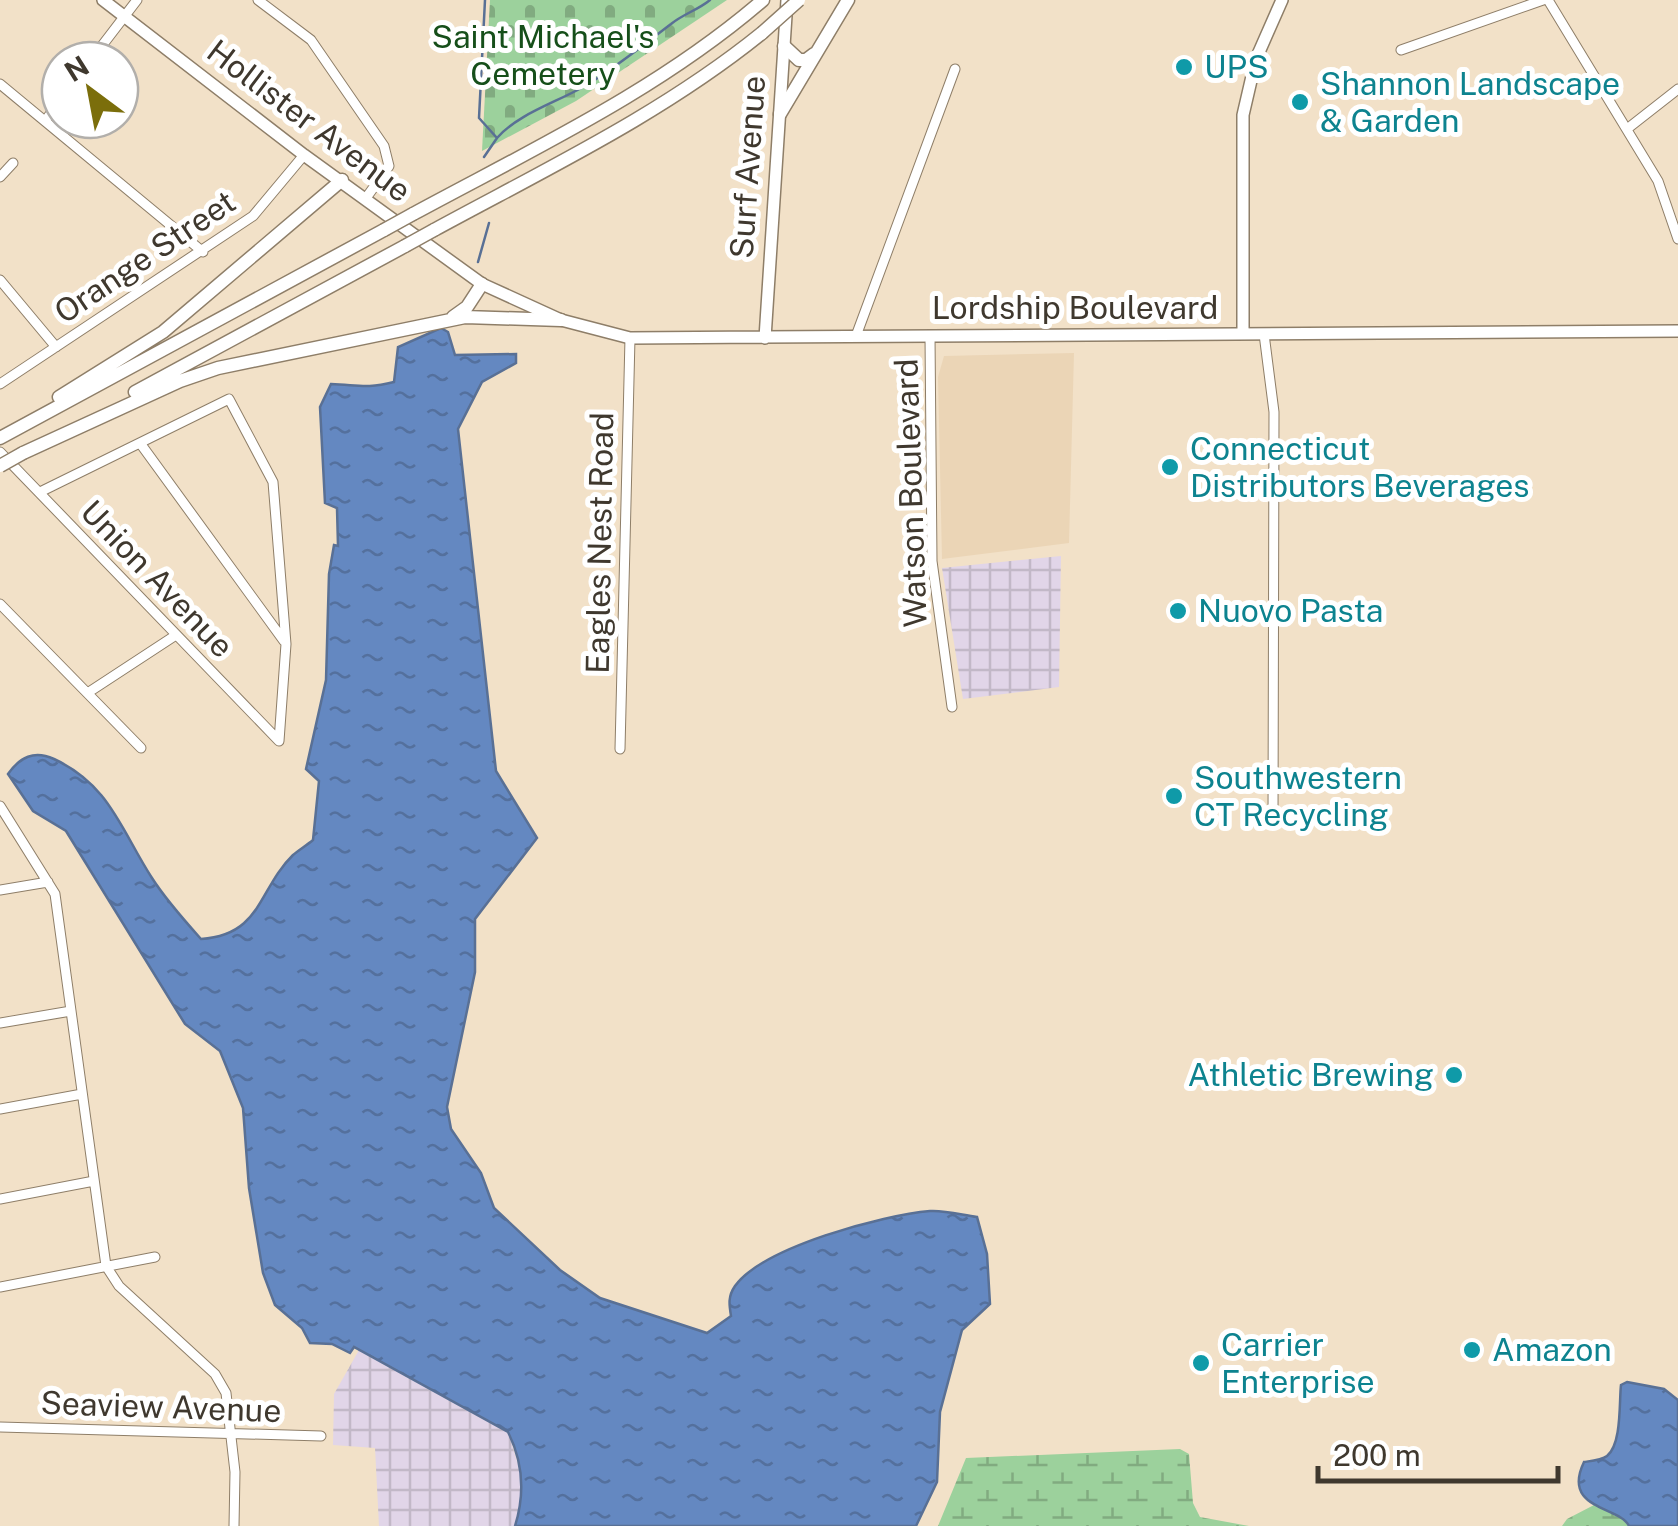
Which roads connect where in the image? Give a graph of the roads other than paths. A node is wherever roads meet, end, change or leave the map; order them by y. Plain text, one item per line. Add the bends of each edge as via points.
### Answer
1 (103, 0) edge
2 (136, 0) edge
3 (258, 0) edge
4 (762, 0) edge
5 (787, 0) edge
6 (798, 0) edge
7 (848, 0) edge
8 (1282, 0) edge
9 (1545, 0) edge
10 (124, 16) junction
11 (106, 40) edge
12 (784, 46) junction
13 (818, 50) junction
14 (1401, 50) dead end
15 (956, 69) dead end
16 (0, 84) edge
17 (1678, 89) edge
18 (780, 114) junction
19 (40, 117) edge
20 (1627, 129) junction
21 (68, 140) edge
22 (304, 154) junction
23 (13, 164) dead end
24 (0, 176) edge
25 (342, 180) junction
26 (366, 198) junction
27 (1678, 238) edge
28 (203, 252) junction
29 (0, 280) edge
30 (482, 284) junction
31 (446, 320) junction
32 (562, 320) junction
33 (1678, 331) edge
34 (1243, 334) junction
35 (1264, 334) junction
36 (856, 336) junction
37 (930, 336) junction
38 (630, 338) junction
39 (765, 338) junction
40 (56, 347) junction
41 (0, 384) edge
42 (3, 436) edge
43 (140, 443) junction
44 (0, 452) edge
45 (23, 453) junction
46 (0, 466) edge
47 (40, 492) junction
48 (2, 610) edge
49 (176, 634) junction
50 (286, 644) junction
51 (89, 692) junction
52 (952, 707) dead end
53 (141, 748) dead end
54 (620, 749) dead end
55 (0, 806) edge
56 (1273, 820) dead end
57 (48, 882) junction
58 (0, 890) edge
59 (70, 1011) junction
60 (0, 1023) edge
61 (82, 1094) junction
62 (0, 1109) edge
63 (94, 1180) junction
64 (0, 1199) edge
65 (155, 1257) dead end
66 (106, 1266) junction
67 (0, 1287) edge
68 (0, 1427) edge
69 (230, 1435) junction
70 (321, 1436) dead end
71 (234, 1526) edge

1 - 10 main road, Hollister Avenue
2 - 10 street
3 - 26 street via 311,40 384,146 389,166
4 - 42 highway, bridge via 636,92
5 - 12 main road, Surf Avenue
6 - 45 highway, bridge via 722,65 650,112
7 - 13 highway
8 - 34 main road via 1256,59 1243,115
9 - 14 street
9 - 20 street
10 - 11 street
10 - 22 main road, Hollister Avenue
12 - 13 highway via 799,60
12 - 18 main road, Surf Avenue
13 - 18 highway
15 - 36 street
16 - 19 street
17 - 20 street
18 - 39 main road, Surf Avenue
20 - 27 street via 1658,181
21 - 28 street
22 - 25 main road, Hollister Avenue
22 - 28 street, Orange Street via 253,216
23 - 24 street
25 - 26 main road, Hollister Avenue
25 - 42 highway via 163,332
26 - 30 main road, Hollister Avenue
28 - 40 street, Orange Street
29 - 40 street
30 - 31 highway via 464,310
30 - 32 main road, Lordship Boulevard
31 - 32 highway
31 - 45 highway via 204,372
32 - 38 main road, Lordship Boulevard
33 - 35 main road, Lordship Boulevard
34 - 35 main road, Lordship Boulevard
34 - 37 main road, Lordship Boulevard
35 - 56 street via 1274,412
36 - 37 main road, Lordship Boulevard
36 - 39 main road, Lordship Boulevard
37 - 52 street, Watson Boulevard via 932,562
38 - 39 main road, Lordship Boulevard
38 - 54 street, Eagles Nest Road
40 - 41 street, Orange Street
43 - 47 street
43 - 50 street
43 - 50 street via 229,399 273,482
44 - 47 street, Union Avenue
45 - 46 highway, bridge
47 - 49 street, Union Avenue
48 - 51 street
49 - 50 street, Union Avenue via 279,741
49 - 51 street
51 - 53 street
55 - 57 street
57 - 58 street
57 - 59 street
59 - 60 street
59 - 61 street
61 - 62 street
61 - 63 street
63 - 64 street
63 - 66 street
65 - 66 street
66 - 67 street
66 - 69 street via 119,1286 215,1374 226,1393
68 - 69 street, Seaview Avenue
69 - 70 street, Seaview Avenue
69 - 71 street

